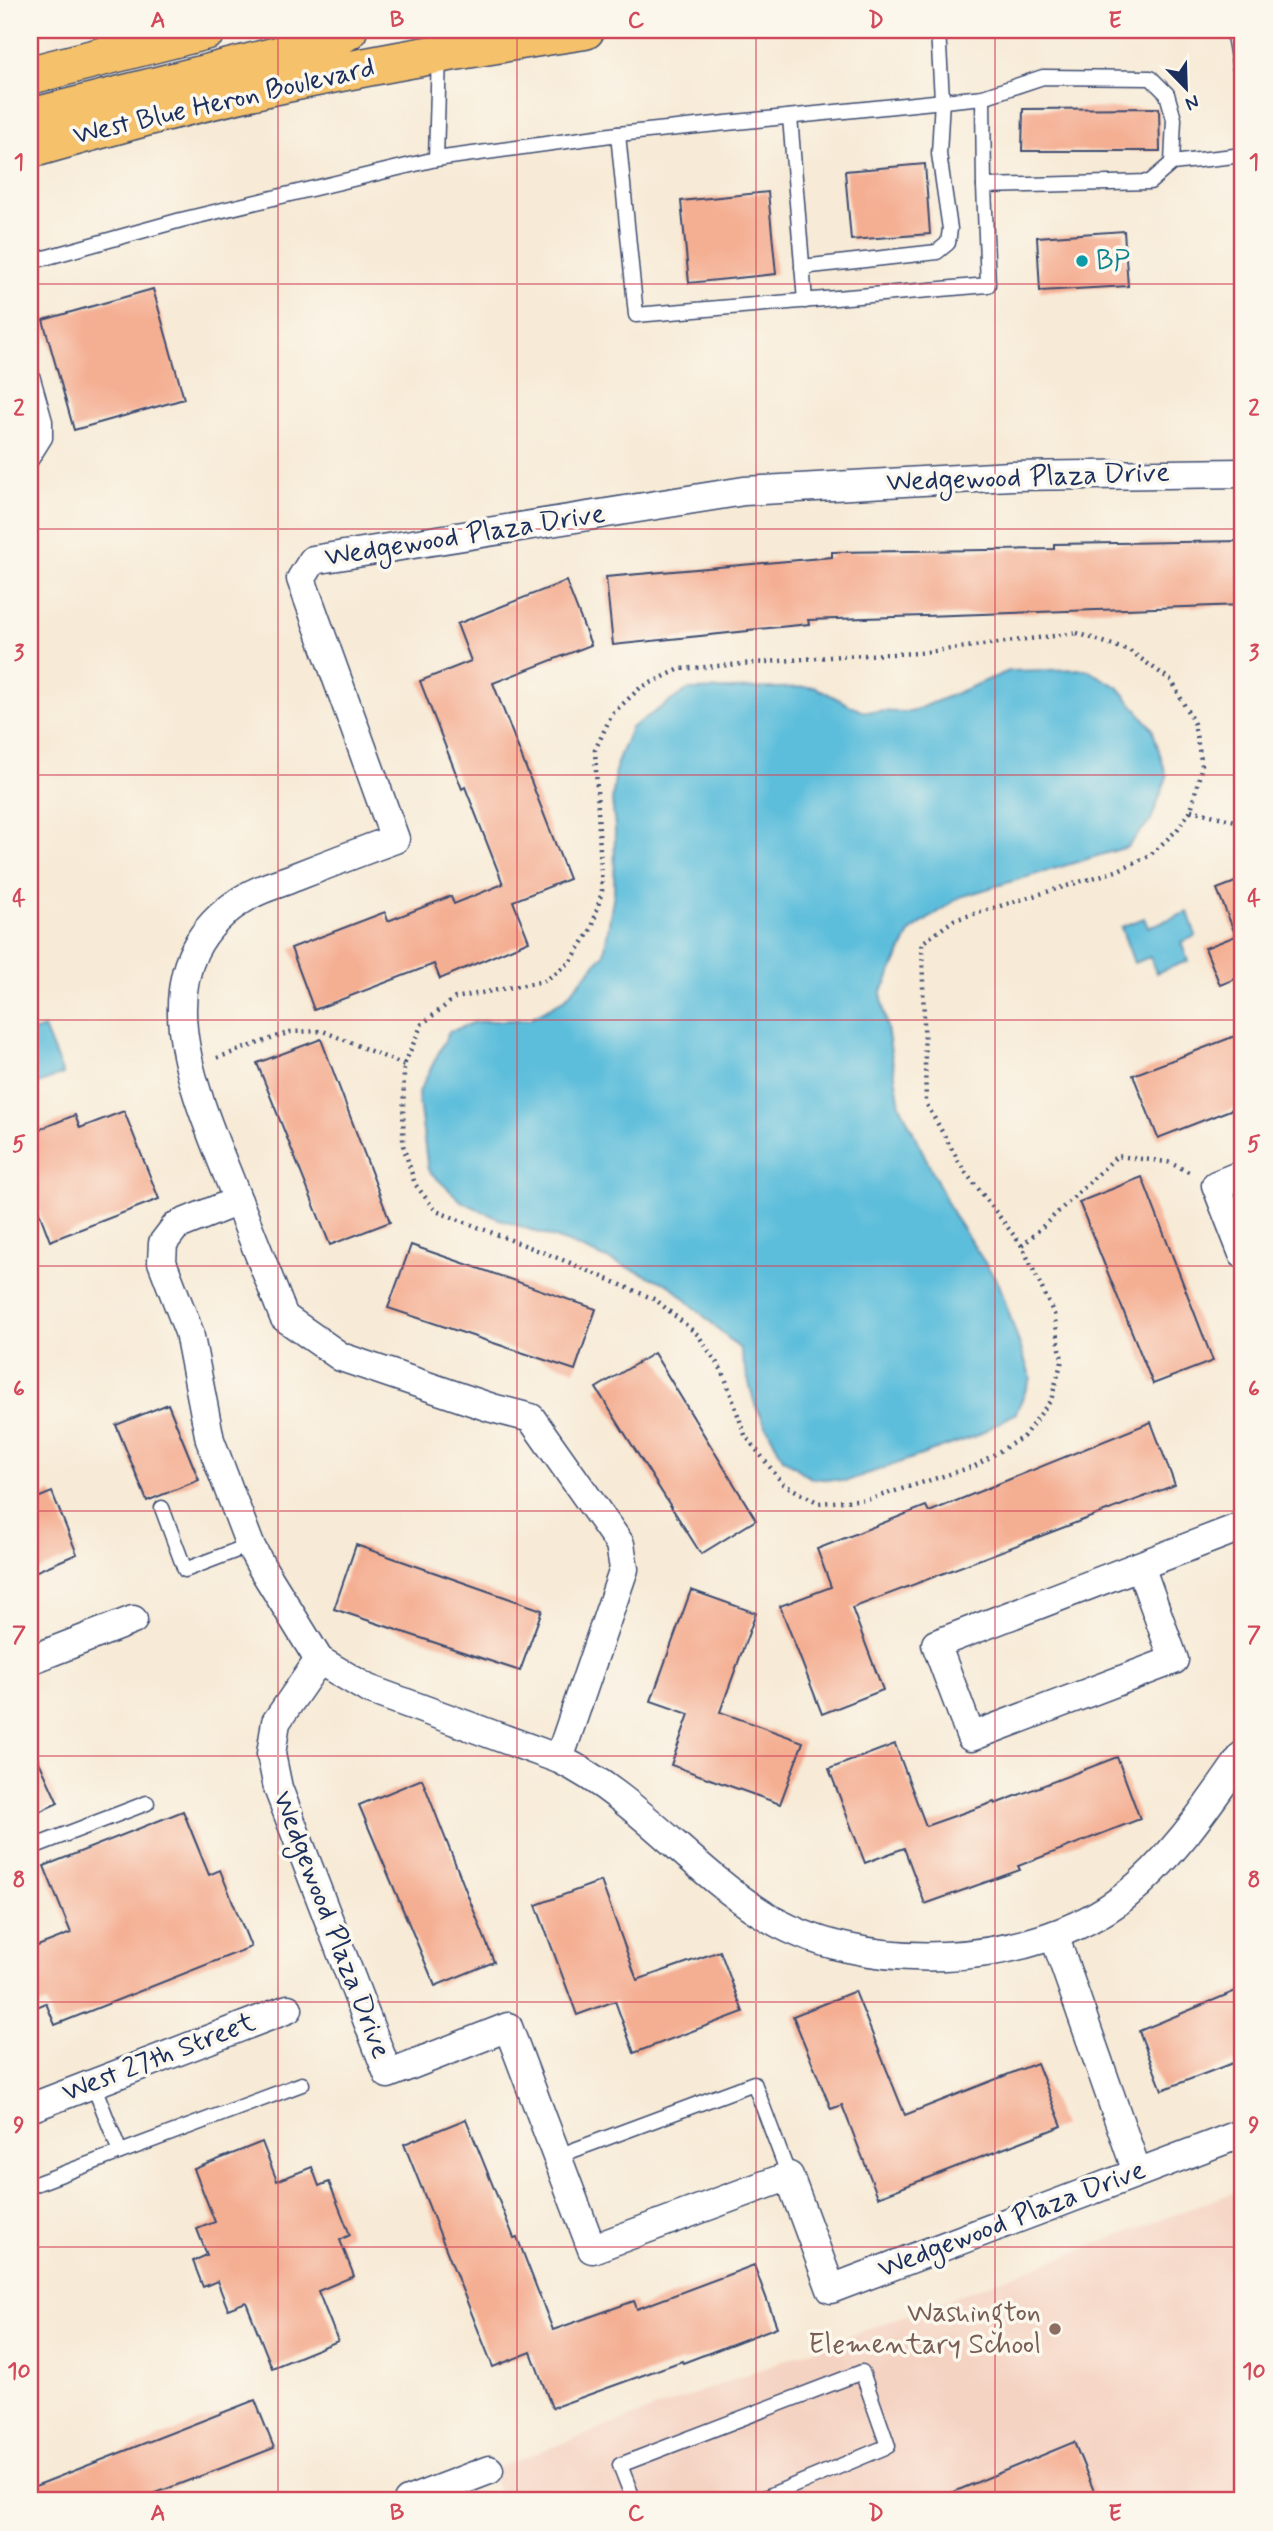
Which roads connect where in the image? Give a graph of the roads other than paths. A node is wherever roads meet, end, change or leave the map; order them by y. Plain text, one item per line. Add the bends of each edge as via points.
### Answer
1 (207, 30) edge
2 (348, 30) edge
3 (585, 30) edge
4 (938, 30) edge
5 (1233, 30) edge
6 (445, 41) edge
7 (30, 75) edge
8 (1243, 86) edge
9 (982, 97) junction
10 (942, 99) junction
11 (790, 117) junction
12 (30, 118) edge
13 (618, 134) junction
14 (30, 149) edge
15 (1243, 155) edge
16 (436, 159) junction
17 (1172, 163) junction
18 (984, 186) junction
19 (30, 262) edge
20 (802, 267) junction
21 (805, 301) junction
22 (30, 368) edge
23 (30, 462) edge
24 (1243, 473) edge
25 (1243, 1174) edge
26 (239, 1201) junction
27 (1243, 1254) edge
28 (162, 1508) dead end
29 (1243, 1526) edge
30 (250, 1545) junction
31 (1140, 1566) junction
32 (133, 1620) dead end
33 (30, 1660) edge
34 (319, 1660) junction
35 (1243, 1755) edge
36 (559, 1759) junction
37 (147, 1803) dead end
38 (30, 1848) edge
39 (1054, 1935) junction
40 (288, 2009) dead end
41 (93, 2084) junction
42 (302, 2084) dead end
43 (31, 2104) edge
44 (1243, 2133) edge
45 (120, 2152) junction
46 (558, 2156) junction
47 (1138, 2172) junction
48 (789, 2176) junction
49 (30, 2186) edge
50 (489, 2470) dead end
51 (408, 2501) edge
52 (634, 2501) edge
53 (757, 2501) edge

1 - 7 main road
2 - 12 main road via 325,44
3 - 6 main road, West Blue Heron Boulevard
4 - 10 lane
5 - 8 lane
6 - 14 main road, West Blue Heron Boulevard
6 - 16 lane
9 - 10 lane
9 - 17 lane via 1043,77 1151,78 1167,94 1171,106
9 - 18 lane
10 - 11 lane
10 - 20 lane via 939,153 948,243 937,252
11 - 13 lane
11 - 20 lane
13 - 16 lane
13 - 21 lane via 636,315
15 - 17 lane
16 - 19 lane via 181,220
17 - 18 lane via 1150,181
18 - 21 lane via 988,285
20 - 21 lane
22 - 23 lane via 46,421 45,438
24 - 26 street, Wedgewood Plaza Drive via 1011,475 744,491 313,560 301,579 395,839 251,895 212,923 192,955 183,999 183,1041 192,1081
25 - 27 street via 1216,1185
26 - 30 street via 176,1226 163,1243 162,1262 189,1332 210,1440
26 - 36 street, Wedgewood Plaza Drive via 284,1317 341,1357 531,1418 620,1544 624,1569
28 - 30 lane via 185,1570
29 - 31 street
30 - 34 street
31 - 31 street via 936,1644 971,1737 1174,1660
32 - 33 street
34 - 36 street via 368,1689
34 - 46 street, Wedgewood Plaza Drive via 276,1722 271,1754 278,1788 387,2074 508,2027
35 - 39 street via 1150,1873 1094,1917
36 - 39 street via 632,1806 746,1903 820,1940 862,1951 934,1955 1013,1946
37 - 38 lane
39 - 47 street
40 - 41 street, West 27th Street
41 - 43 street, West 27th Street
41 - 45 lane
42 - 45 lane
44 - 47 street, Wedgewood Plaza Drive
45 - 49 lane
46 - 48 street, Wedgewood Plaza Drive via 592,2249
46 - 48 lane via 754,2082
47 - 48 street, Wedgewood Plaza Drive via 831,2289
50 - 51 street
52 - 53 lane via 620,2465 862,2372 888,2446

